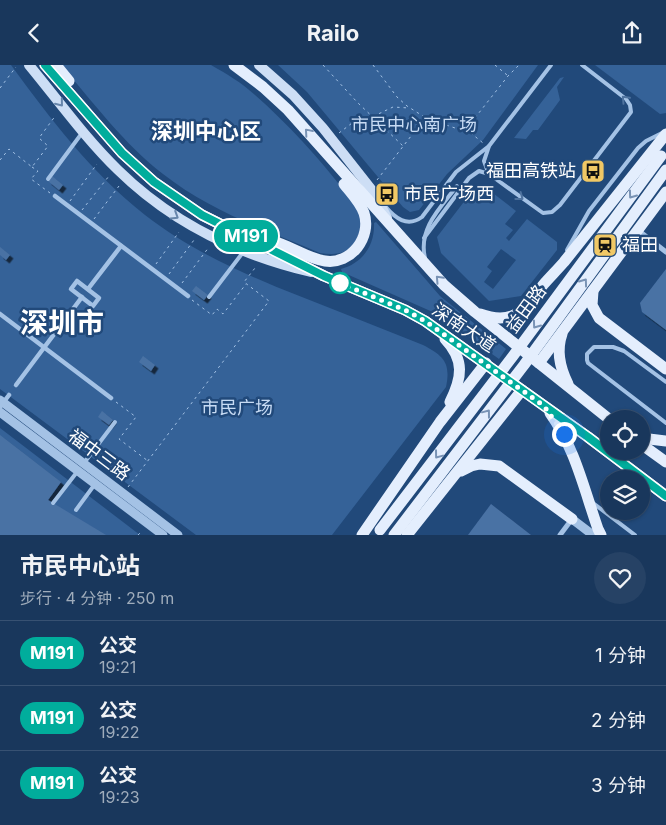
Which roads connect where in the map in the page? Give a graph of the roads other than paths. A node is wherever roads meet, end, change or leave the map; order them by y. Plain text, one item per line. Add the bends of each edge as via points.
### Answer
1 (29, 65) edge
2 (46, 65) edge
3 (56, 65) edge
4 (234, 65) edge
5 (259, 65) edge
6 (552, 65) edge
7 (582, 65) edge
8 (98, 127) junction
9 (84, 131) junction
10 (666, 132) edge
11 (489, 146) junction
12 (664, 152) edge
13 (327, 155) junction
14 (666, 170) edge
15 (489, 173) junction
16 (48, 179) dead end
17 (457, 186) dead end
18 (666, 192) edge
19 (376, 195) junction
20 (54, 196) road end
21 (391, 226) junction
22 (638, 230) junction
23 (245, 236) junction
24 (424, 238) junction
25 (121, 246) junction
26 (244, 251) junction
27 (666, 251) edge
28 (427, 265) junction
29 (324, 276) junction
30 (88, 289) junction
31 (593, 290) junction
32 (188, 296) road end
33 (82, 297) junction
34 (209, 297) dead end
35 (475, 312) junction
36 (0, 314) edge
37 (425, 321) junction
38 (564, 329) junction
39 (44, 348) junction
40 (486, 363) junction
41 (539, 363) junction
42 (666, 369) edge
43 (666, 382) edge
44 (16, 385) dead end
45 (570, 387) junction
46 (522, 389) junction
47 (9, 395) dead end
48 (111, 398) road end
49 (0, 400) edge
50 (544, 406) junction
51 (0, 407) edge
52 (0, 412) edge
53 (600, 412) edge
54 (440, 422) junction
55 (115, 423) dead end
56 (666, 423) edge
57 (650, 438) edge
58 (666, 441) edge
59 (650, 450) edge
60 (666, 462) edge
61 (81, 467) junction
62 (453, 477) junction
63 (95, 484) junction
64 (666, 496) edge
65 (589, 501) junction
66 (53, 503) dead end
67 (76, 510) dead end
68 (572, 519) junction
69 (378, 533) edge
70 (163, 535) edge
71 (178, 535) edge
72 (362, 535) edge
73 (394, 535) edge
74 (407, 535) edge
75 (560, 535) edge
76 (593, 535) edge
77 (601, 535) edge
78 (635, 535) edge

1 -> 9 main road
2 - 8 main road, 深南大道
3 - 8 main road
13 -> 4 main road, 深南大道 via 276,98
5 - 19 main road via 307,110
6 - 11 lane
15 -> 7 lane via 538,211 548,213 560,205 630,112 626,99
8 - 23 main road, 深南大道 via 135,167 169,194
9 - 16 lane
9 -> 26 main road via 116,168 166,209
10 - 35 main road via 526,308 513,316 496,318
11 - 15 lane via 484,161
11 - 19 lane via 456,172 417,221 398,219
12 -> 69 main road, 益田路, bridge
13 - 21 main road, 深南大道
13 - 23 main road via 336,174 364,211 364,235 354,251 343,258 326,261 279,243
73 -> 14 main road, 益田路, bridge via 524,365
15 - 24 lane via 479,171 469,178
17 - 24 lane via 430,220
18 - 22 main road
19 - 21 main road
20 - 25 street
21 - 28 main road, 深南大道
22 - 27 street
22 - 31 main road
23 - 29 main road, 深南大道
24 - 28 lane
25 - 30 street
25 - 32 street
26 - 29 main road
26 - 34 lane
35 -> 28 main road, 深南大道
29 - 37 main road, 深南大道
30 - 33 street via 77,281 71,289
30 - 33 street via 100,297 93,306
31 - 38 main road
31 - 42 main road via 592,305 599,318
33 - 39 street
35 - 41 main road, 深南大道
36 - 39 street
37 - 40 main road, 深南大道
37 - 54 main road via 447,341 459,365 458,384
38 - 41 main road
38 - 45 main road via 559,353
39 - 44 street
39 - 48 street
40 - 46 main road, 深南大道
40 - 54 main road
41 - 45 main road, 深南大道
43 - 56 lane via 617,348 594,347 587,354 588,363
45 - 53 main road, 深南大道
46 - 50 main road, 深南大道
46 - 62 main road
47 - 51 street, bridge
49 - 61 street, 福中三路
50 - 64 main road, 深南大道
50 - 65 main road via 571,448
52 - 61 street, 福中三路
54 - 72 main road
55 - 61 lane
57 - 58 main road
59 - 60 main road
61 - 63 street, 福中三路
61 - 66 lane
61 - 71 street, 福中三路
62 - 68 main road via 475,465 499,466
62 - 74 main road
63 - 67 lane
63 - 70 street, 福中三路
65 - 77 main road
65 - 78 lane
68 - 75 street
68 - 76 street

